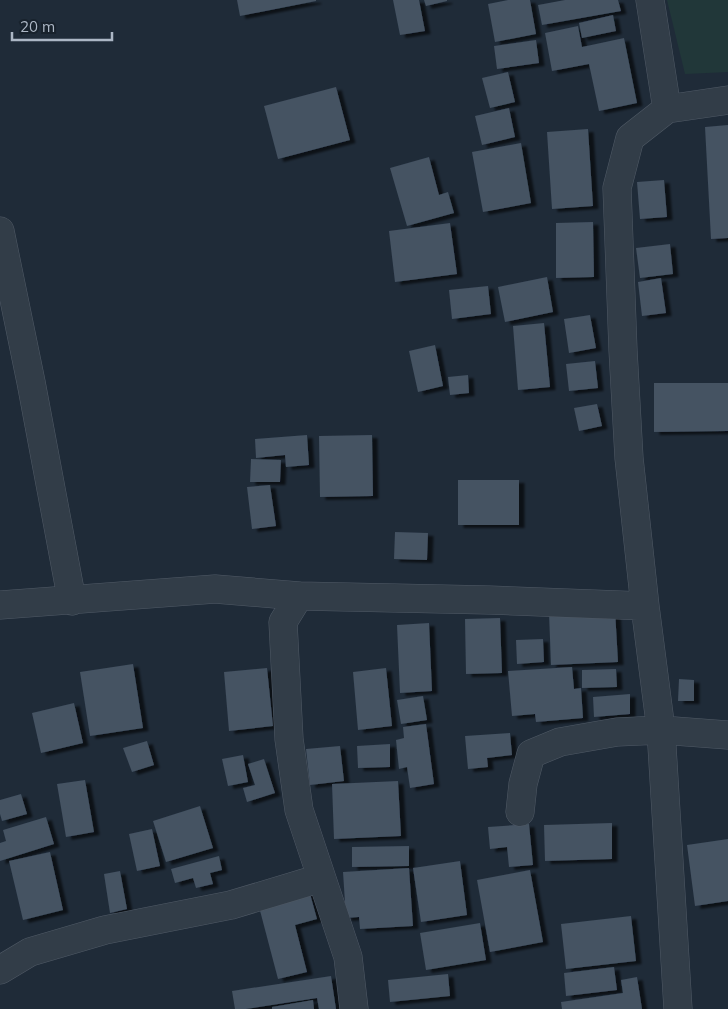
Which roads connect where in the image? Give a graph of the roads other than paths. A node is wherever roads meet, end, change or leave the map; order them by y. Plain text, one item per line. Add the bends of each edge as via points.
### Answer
1 (650, 0) edge
2 (728, 100) edge
3 (667, 109) junction
4 (0, 231) edge
5 (299, 596) junction
6 (72, 601) junction
7 (0, 605) edge
8 (645, 606) junction
9 (661, 730) junction
10 (728, 736) edge
11 (520, 812) dead end
12 (322, 878) junction
13 (0, 970) edge
14 (354, 1009) edge
15 (678, 1009) edge

1 - 3 street
2 - 3 street
3 - 8 street via 630,138 617,188 629,458
4 - 6 street
5 - 6 street via 215,589
5 - 8 street
5 - 12 street via 283,622 289,739 299,810
6 - 7 street
8 - 9 street
9 - 10 street
9 - 11 street via 617,732 560,742 531,754
9 - 15 street
12 - 13 street via 231,905 105,930 30,952
12 - 14 street via 348,957

